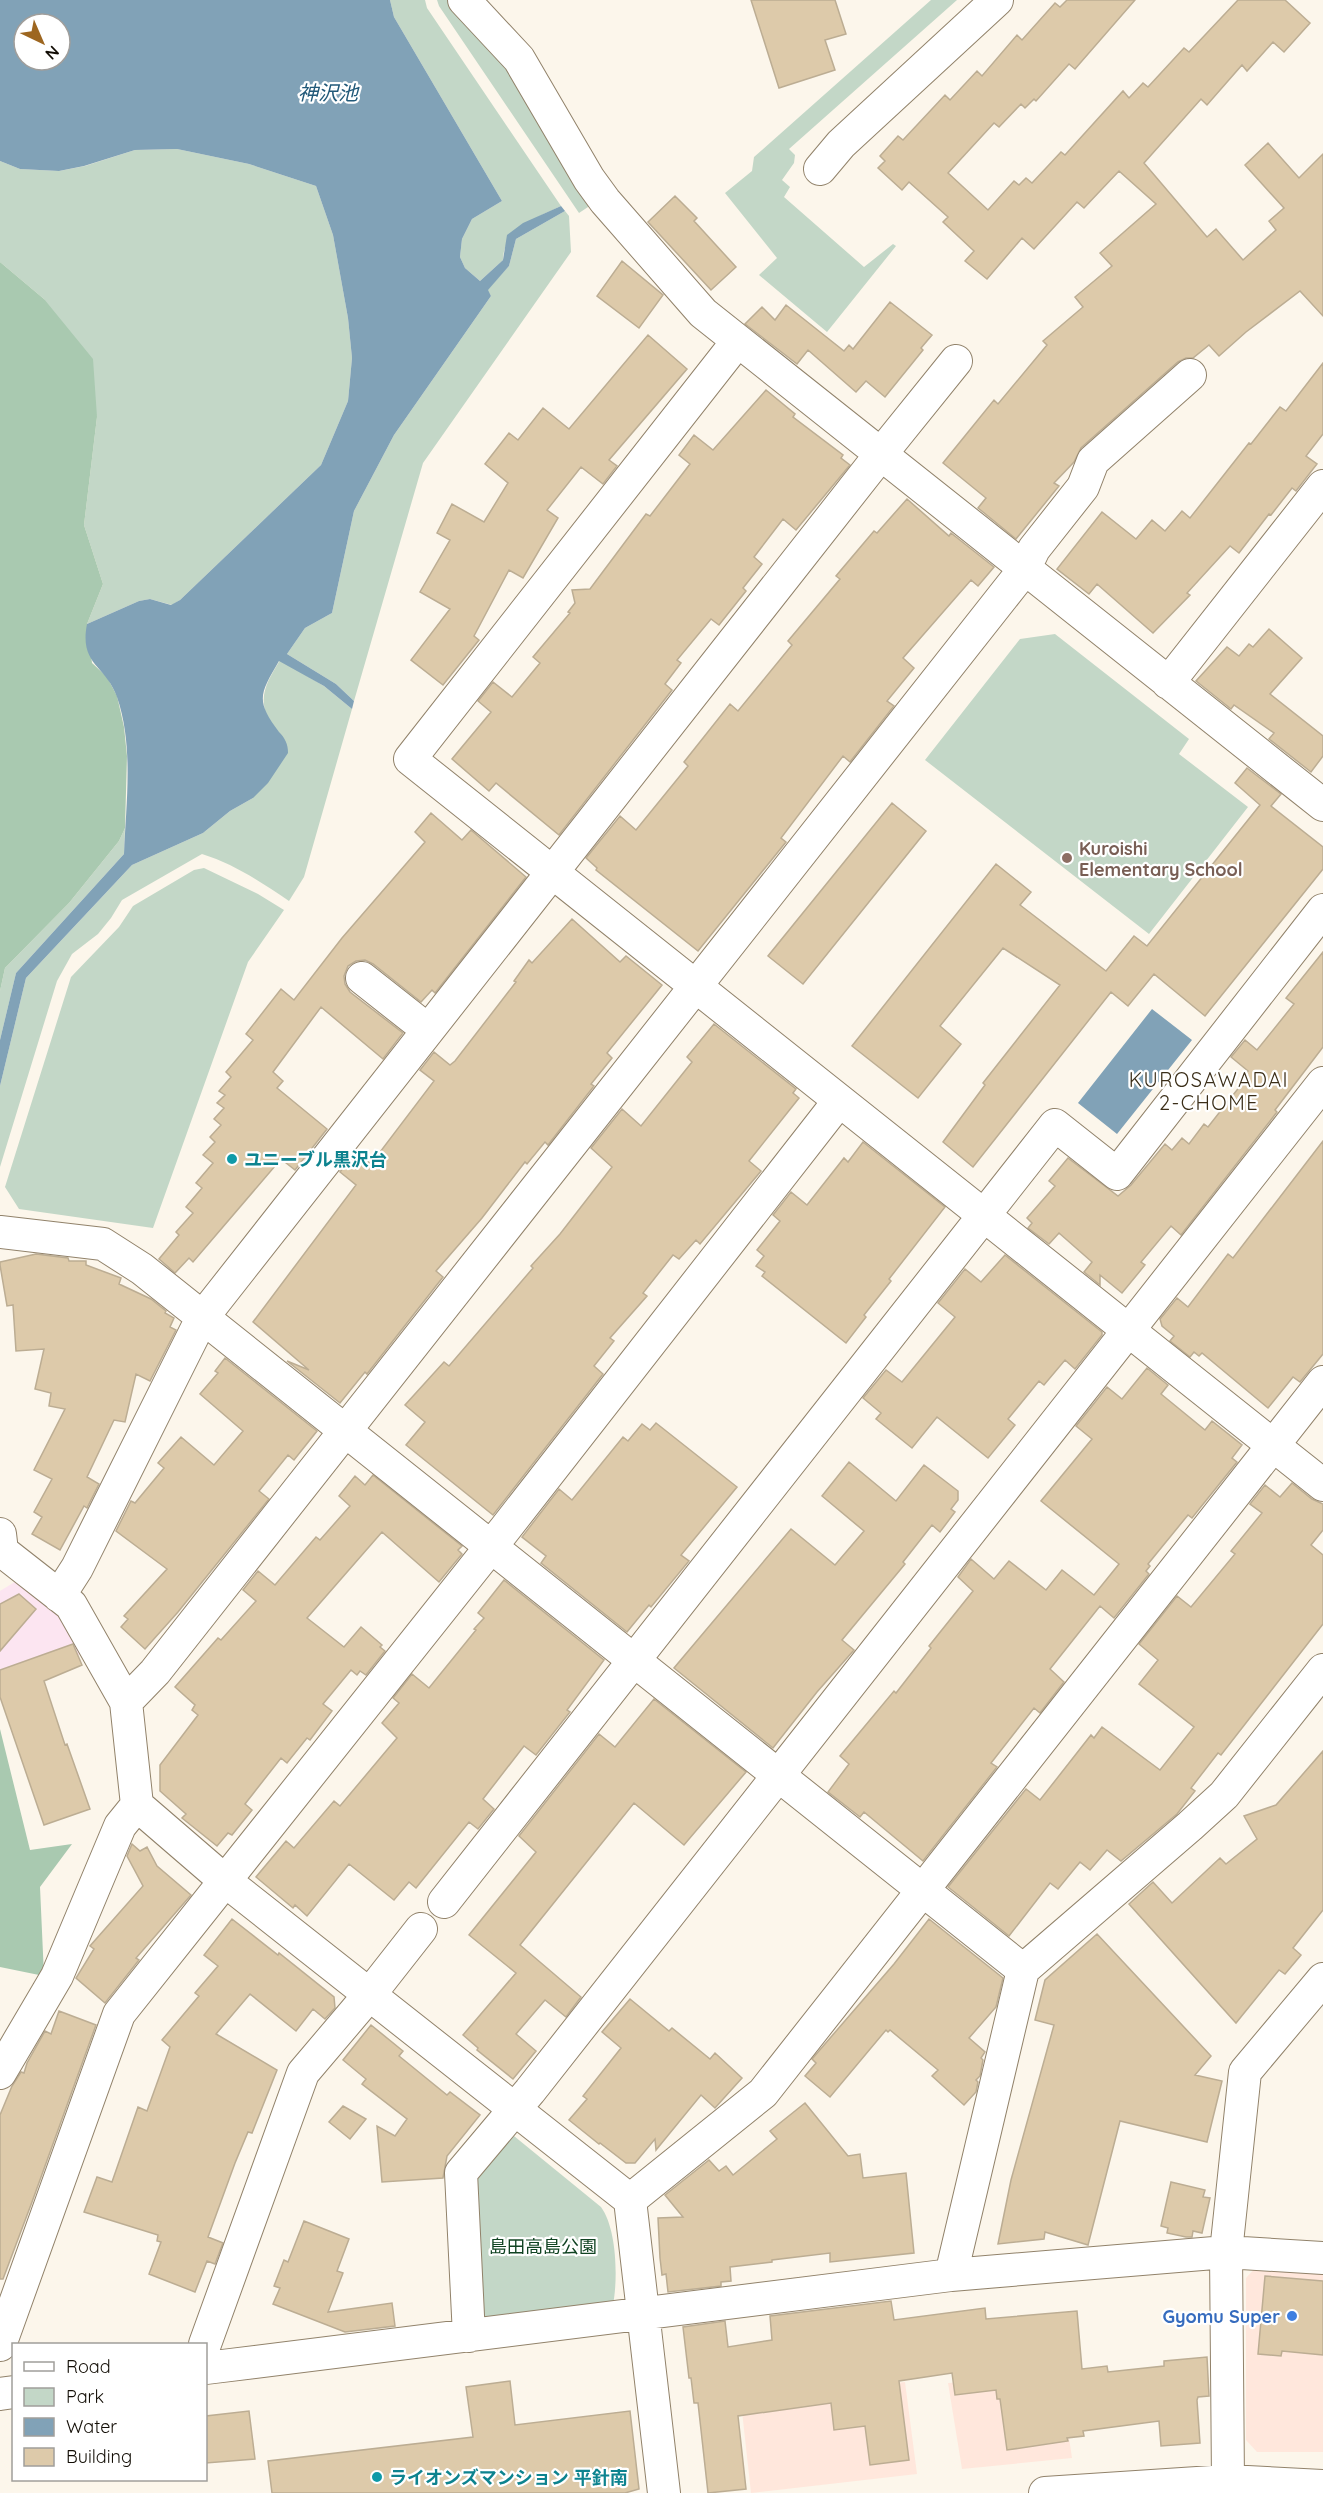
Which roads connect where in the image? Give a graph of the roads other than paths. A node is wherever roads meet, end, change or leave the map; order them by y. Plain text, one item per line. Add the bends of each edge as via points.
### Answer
1 (464, 0) edge
2 (996, 0) edge
3 (820, 169) dead end
4 (737, 342) junction
5 (956, 361) dead end
6 (1190, 375) dead end
7 (880, 454) junction
8 (1323, 486) edge
9 (1024, 570) junction
10 (1168, 683) junction
11 (1320, 796) edge
12 (552, 872) junction
13 (1323, 910) edge
14 (362, 978) dead end
15 (696, 986) junction
16 (428, 1030) junction
17 (1323, 1083) edge
18 (839, 1101) junction
19 (984, 1215) junction
20 (0, 1232) edge
21 (202, 1318) junction
22 (1129, 1330) junction
23 (1323, 1382) edge
24 (346, 1431) junction
25 (1272, 1445) junction
26 (1323, 1485) edge
27 (0, 1534) edge
28 (490, 1546) junction
29 (60, 1596) junction
30 (635, 1661) junction
31 (1323, 1670) edge
32 (126, 1702) junction
33 (779, 1775) junction
34 (137, 1805) junction
35 (224, 1880) junction
36 (923, 1890) junction
37 (444, 1902) dead end
38 (420, 1929) dead end
39 (1023, 1970) junction
40 (1323, 1979) edge
41 (370, 1994) junction
42 (1, 2068) edge
43 (516, 2109) junction
44 (630, 2200) junction
45 (1226, 2252) junction
46 (1323, 2258) edge
47 (951, 2275) junction
48 (643, 2314) junction
49 (469, 2336) junction
50 (205, 2343) edge
51 (0, 2345) edge
52 (207, 2368) edge
53 (1228, 2481) junction
54 (1323, 2486) edge
55 (664, 2493) edge
56 (1045, 2493) edge

1 - 4 street via 519,58 605,201 703,314
2 - 3 street via 841,144
4 - 7 street
4 - 12 street via 410,759
5 - 7 street
6 - 9 street via 1093,461 1083,487 1034,549
7 - 9 street
7 - 12 street
8 - 10 street
9 - 10 street
9 - 15 street
10 - 11 street
12 - 15 street
12 - 16 street
13 - 19 street via 1117,1174 1055,1125
14 - 16 street
15 - 18 street
15 - 24 street
16 - 21 street
17 - 22 street
18 - 19 street
18 - 28 street
19 - 22 street
19 - 30 street
20 - 21 street via 103,1244 142,1269
21 - 24 street
21 - 29 street
22 - 25 street
22 - 33 street
23 - 25 street
24 - 28 street
24 - 32 street via 155,1672
25 - 26 street
25 - 36 street
27 - 29 street via 2,1551
28 - 30 street
28 - 35 street
29 - 32 street via 71,1605
30 - 33 street
30 - 37 street
31 - 39 street via 1224,1795
32 - 34 street
33 - 36 street
33 - 43 street
34 - 35 street
34 - 42 street via 120,1826 57,1976
35 - 41 street
35 - 51 street via 119,2014
36 - 39 street
36 - 44 street via 763,2093
38 - 41 street
39 - 47 street
40 - 45 street via 1245,2072
41 - 43 street
41 - 50 street via 303,2073
43 - 44 street
43 - 49 street via 461,2173
44 - 48 street
45 - 46 street
45 - 47 street
45 - 53 street
47 - 48 street
48 - 49 street
48 - 55 street
49 - 52 street
53 - 54 street
53 - 56 street

